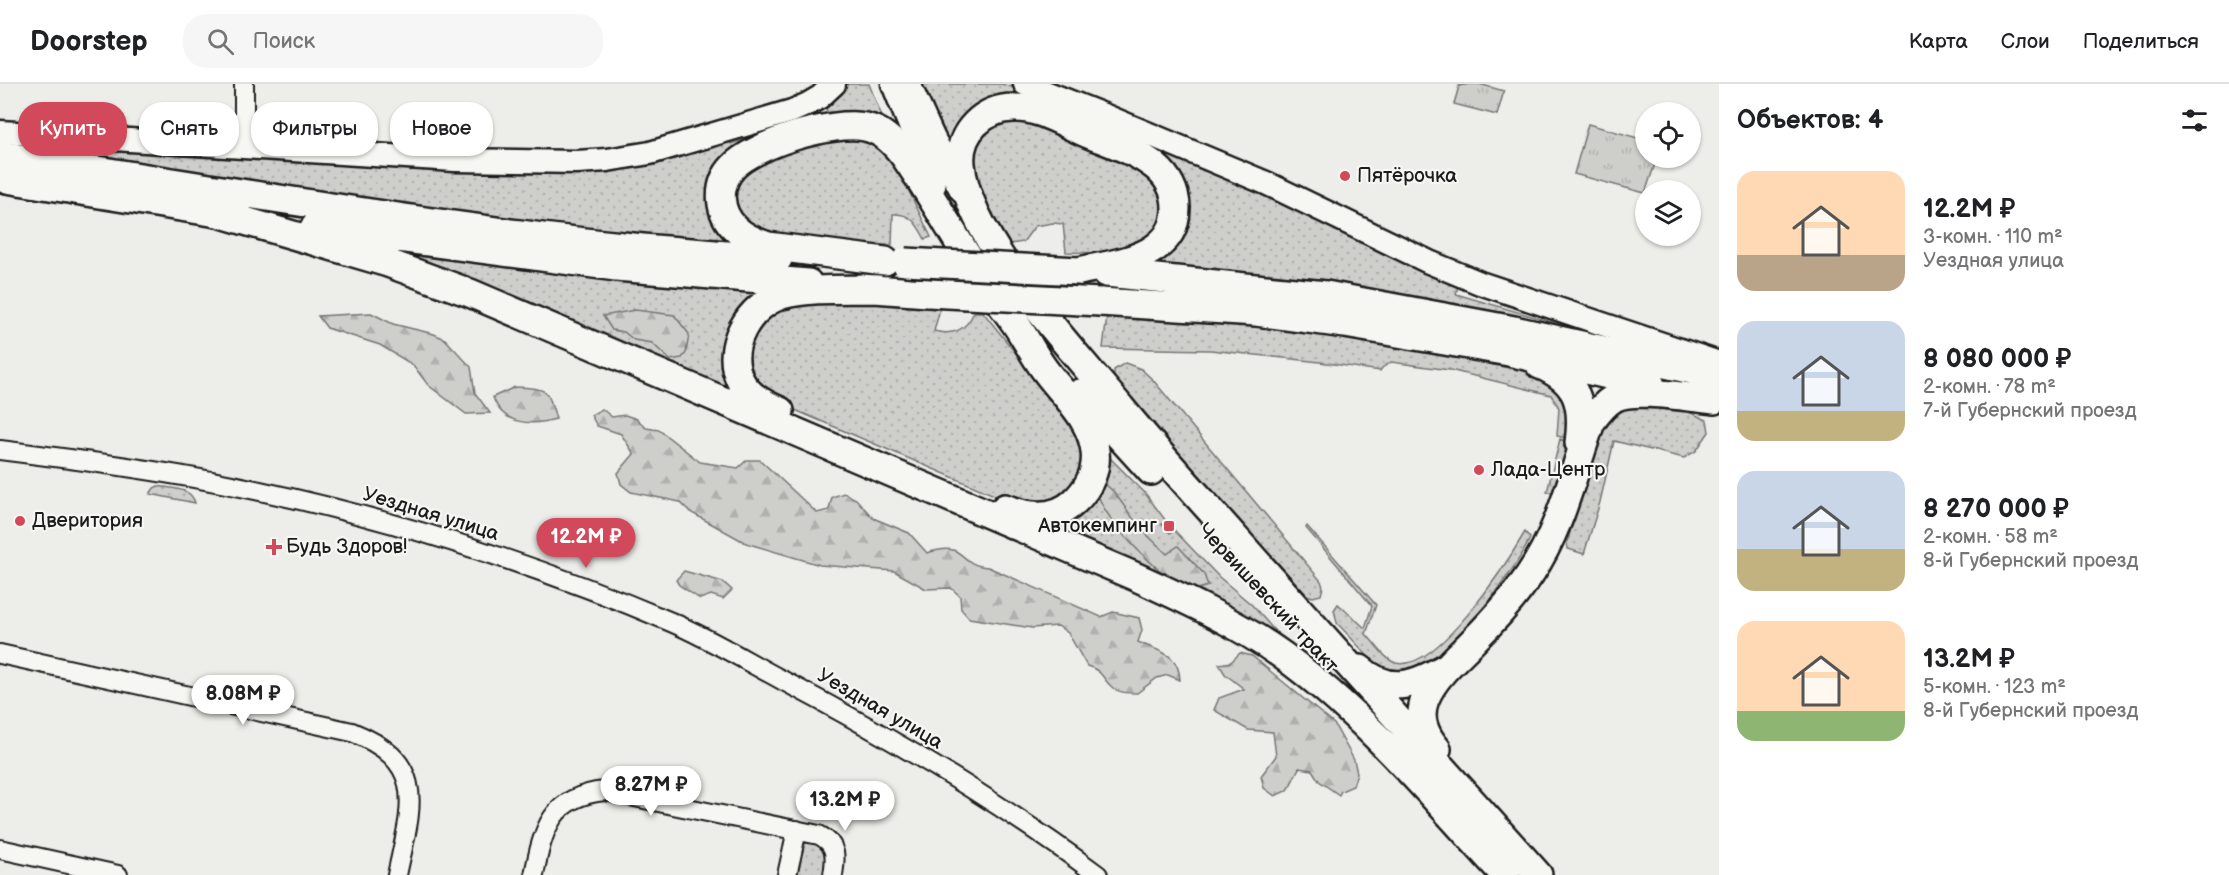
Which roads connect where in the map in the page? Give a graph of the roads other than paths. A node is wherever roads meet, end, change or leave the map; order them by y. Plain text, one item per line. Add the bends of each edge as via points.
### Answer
1 (244, 84) edge
2 (834, 84) edge
3 (894, 84) edge
4 (909, 84) edge
5 (1024, 84) edge
6 (0, 132) edge
7 (244, 148) junction
8 (0, 155) edge
9 (0, 178) edge
10 (218, 213) junction
11 (980, 223) junction
12 (959, 241) junction
13 (895, 261) junction
14 (1079, 271) junction
15 (879, 290) junction
16 (1016, 324) junction
17 (1509, 352) junction
18 (1719, 363) edge
19 (1717, 393) edge
20 (0, 450) edge
21 (1576, 464) junction
22 (1329, 643) junction
23 (0, 654) edge
24 (1448, 667) junction
25 (797, 830) junction
26 (0, 849) edge
27 (118, 875) edge
28 (397, 875) edge
29 (534, 875) edge
30 (787, 875) edge
31 (833, 875) edge
32 (1098, 875) edge
33 (1505, 875) edge
34 (1517, 875) edge
35 (1538, 875) edge
36 (1551, 875) edge

1 - 7 street
2 - 7 main road via 820,98 792,111 658,150 607,160 521,163
3 - 12 main road
4 - 11 main road
5 - 18 main road via 1266,183 1439,267
6 - 7 main road
8 - 13 highway via 389,216 621,246 784,259
9 - 10 highway
10 - 15 highway via 594,264
10 - 33 highway via 388,263 470,293 1134,576 1229,622 1280,653 1341,702
11 - 14 highway, Червишевский тракт via 964,181 962,145 981,118 995,111 1037,111 1149,162 1164,174 1174,192 1176,214 1169,235 1139,257
11 - 22 highway, Червишевский тракт via 1054,327
12 - 13 highway via 902,153 884,135 868,128 841,127 772,143 727,173 721,193 724,211 735,228 749,238 768,246
12 - 16 highway
13 - 14 highway, bridge
14 - 19 highway via 1326,295 1514,330
15 - 16 highway via 794,293 762,306 745,324 738,342 738,373 747,389 767,405 1007,508 1029,515 1053,513 1072,504 1089,484 1096,463 1094,444 1077,410 1042,366
15 - 17 highway, bridge via 1266,313
16 - 34 highway, Червишевский тракт via 1333,668
17 - 19 highway
17 - 21 highway via 1549,369 1578,398 1582,419
19 - 21 highway via 1634,393 1614,398 1592,422
20 - 32 street, Уездная улица via 150,470 261,491 409,529 548,574 674,623 852,717 923,758
21 - 24 highway via 1557,522 1531,573 1500,614
22 - 24 highway via 1366,675 1386,684 1412,683
22 - 35 highway, Червишевский тракт
23 - 28 street via 370,739 400,765 410,790 409,819
24 - 36 highway via 1431,688 1423,707 1426,734
25 - 29 street via 618,792 591,792 566,803 548,822
25 - 30 street
25 - 31 street via 819,835 832,845 836,854
26 - 27 street

